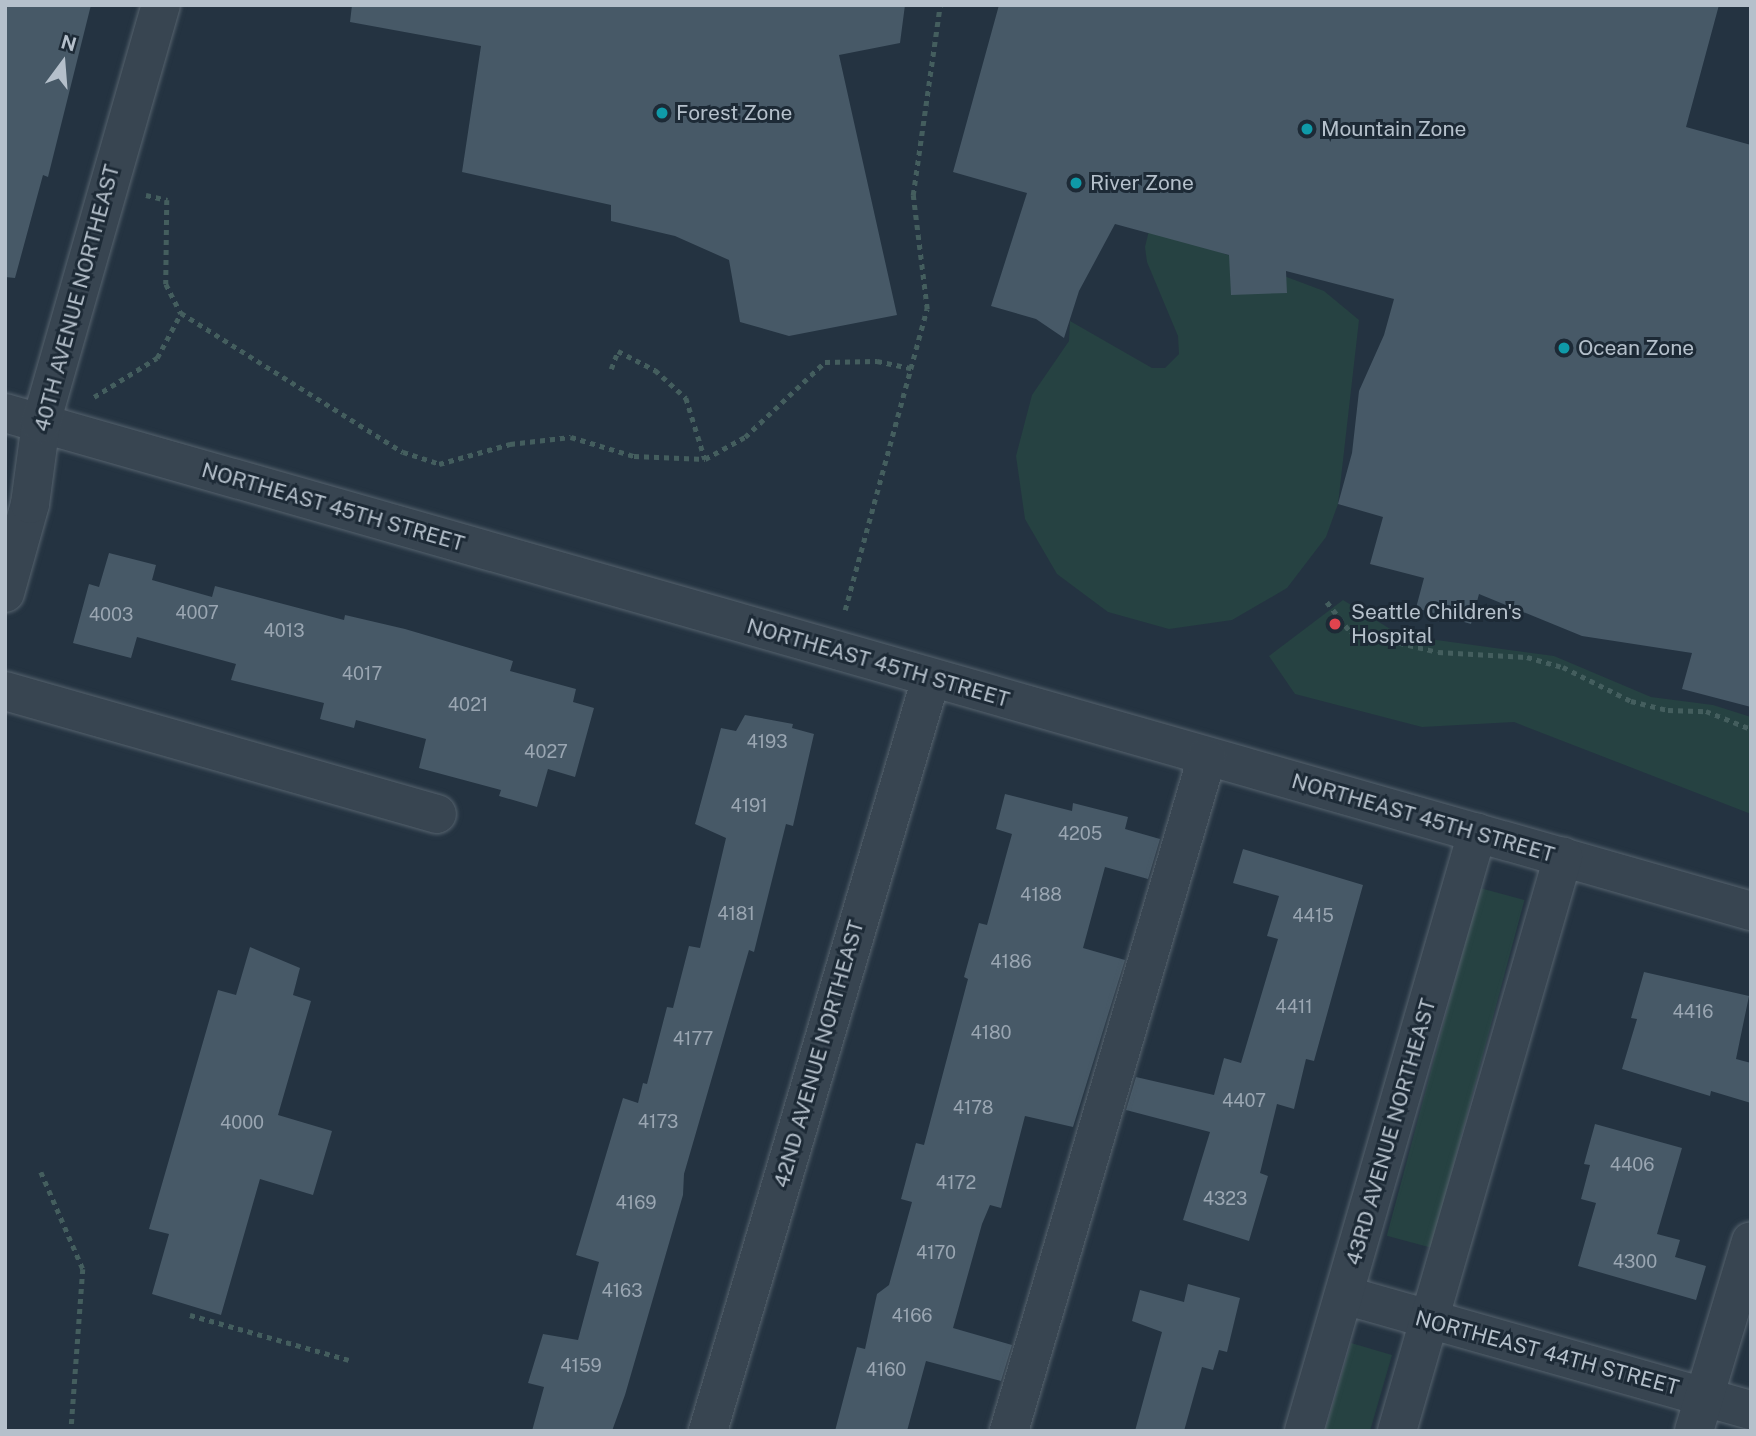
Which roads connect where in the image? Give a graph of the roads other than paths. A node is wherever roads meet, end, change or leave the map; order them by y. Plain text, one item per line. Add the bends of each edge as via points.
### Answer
1 (161, 5) edge
2 (23, 418) edge
3 (5, 593) edge
4 (931, 678) junction
5 (5, 691) edge
6 (1207, 757) junction
7 (437, 814) dead end
8 (1477, 833) junction
9 (1563, 857) junction
10 (1751, 911) edge
11 (1751, 1241) edge
12 (1344, 1295) junction
13 (1429, 1321) junction
14 (1751, 1410) edge
15 (1699, 1413) edge
16 (708, 1431) edge
17 (1009, 1431) edge
18 (1304, 1431) edge
19 (1397, 1431) edge

1 - 2 street, 40TH AVENUE NORTHEAST via 108,185
2 - 3 street, 40TH AVENUE NORTHEAST via 30,504
2 - 4 street, NORTHEAST 45TH STREET
4 - 6 street, NORTHEAST 45TH STREET
4 - 16 street, 42ND AVENUE NORTHEAST
5 - 7 street
6 - 8 street, NORTHEAST 45TH STREET
6 - 17 street
8 - 9 street, NORTHEAST 45TH STREET
8 - 12 street, 43RD AVENUE NORTHEAST
9 - 10 street, NORTHEAST 45TH STREET
9 - 13 street
11 - 15 street
12 - 13 street, NORTHEAST 44TH STREET
12 - 18 street, 43RD AVENUE NORTHEAST
13 - 15 street, NORTHEAST 44TH STREET
13 - 19 street
14 - 15 street, NORTHEAST 44TH STREET

